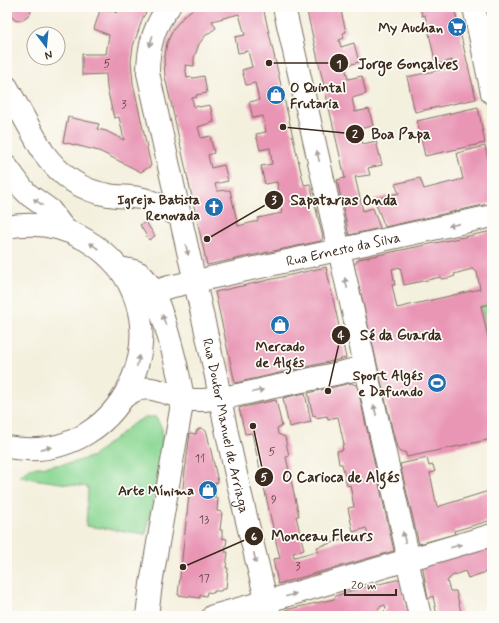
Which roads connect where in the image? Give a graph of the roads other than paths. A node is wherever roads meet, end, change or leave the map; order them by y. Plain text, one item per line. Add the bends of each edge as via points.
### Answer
1 (169, 7) edge
2 (284, 7) edge
3 (474, 7) edge
4 (488, 63) edge
5 (7, 87) edge
6 (492, 93) edge
7 (7, 167) edge
8 (169, 173) junction
9 (140, 198) junction
10 (179, 216) junction
11 (492, 216) edge
12 (7, 227) edge
13 (64, 230) junction
14 (339, 250) junction
15 (118, 268) junction
16 (194, 282) junction
17 (152, 292) junction
18 (365, 367) junction
19 (146, 388) junction
20 (124, 397) junction
21 (220, 397) junction
22 (183, 398) junction
23 (176, 440) junction
24 (7, 448) edge
25 (492, 536) edge
26 (407, 560) junction
27 (268, 609) edge
28 (147, 616) edge
29 (212, 616) edge
30 (420, 616) edge

1 -> 8 street, Rua Doutor Manuel de Arriaga via 155,28 149,48 148,73
14 -> 2 street
3 - 4 street
4 - 6 street
5 - 9 street via 43,152 61,173 75,183 99,193
13 -> 7 street via 50,210 29,195
8 - 9 street via 154,189
8 - 10 street, Rua Doutor Manuel de Arriaga
9 - 10 street
10 -> 16 street, Rua Doutor Manuel de Arriaga
11 -> 14 street, Rua Ernesto da Silva
12 - 13 street via 37,225
15 -> 13 street via 94,245
14 - 16 street, Rua Ernesto da Silva
18 -> 14 street
15 - 17 street via 140,273
20 -> 15 street via 137,368 141,337 137,305
16 - 17 street, Rua Ernesto da Silva
16 - 21 street, Rua Doutor Manuel de Arriaga
22 -> 17 street via 171,343
21 -> 18 street
26 -> 18 street
19 - 20 street via 136,389
19 - 22 street
19 - 23 street via 159,395 166,406 172,418
24 -> 20 street via 42,449 58,446 86,434 115,409
21 - 22 street via 199,400
21 -> 27 street, Rua Doutor Manuel de Arriaga
22 - 23 street
23 - 28 street
26 -> 25 street
27 -> 26 street
26 - 30 street
27 - 29 street

